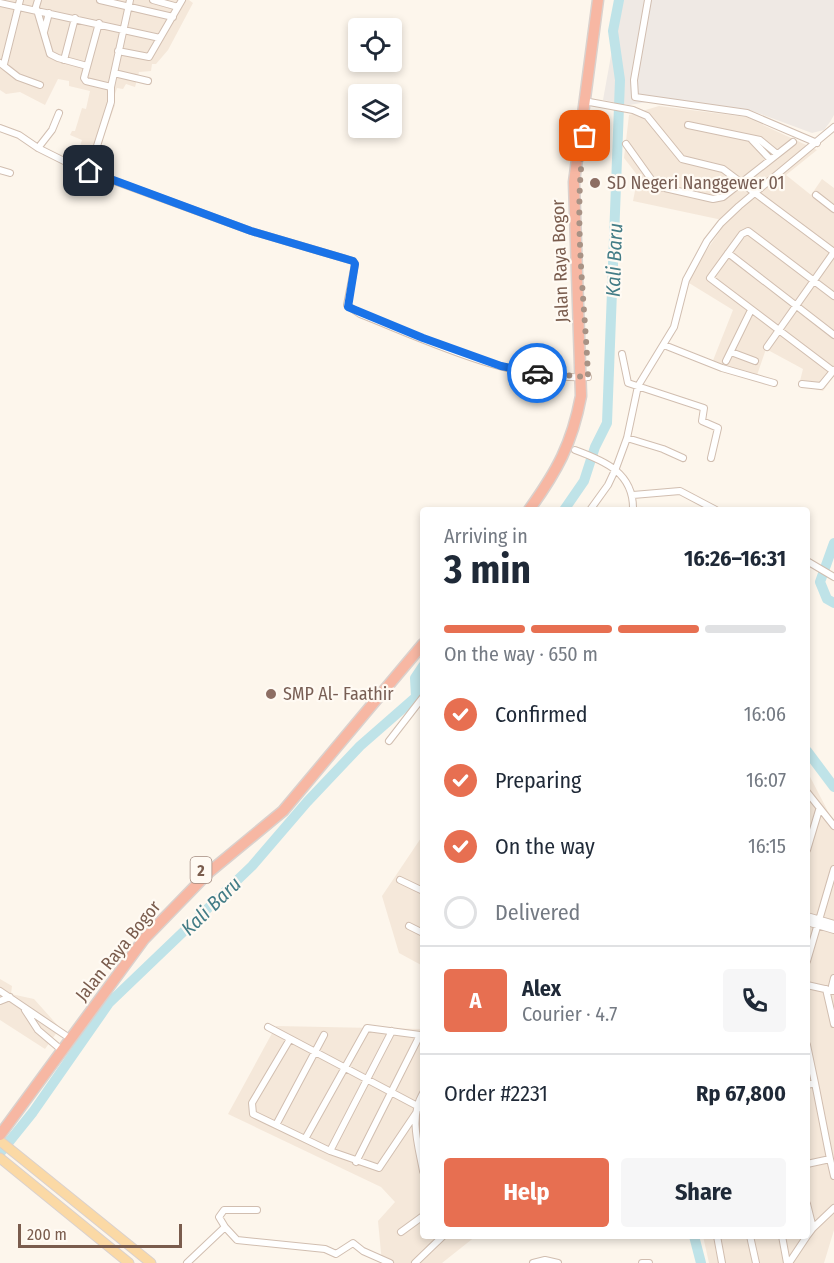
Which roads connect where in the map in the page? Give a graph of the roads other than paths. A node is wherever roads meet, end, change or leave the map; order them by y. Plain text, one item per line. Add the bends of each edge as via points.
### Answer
1 (38, 0) edge
2 (100, 0) edge
3 (153, 0) edge
4 (182, 0) edge
5 (598, 0) edge
6 (605, 0) edge
7 (648, 0) edge
8 (0, 3) edge
9 (19, 3) edge
10 (129, 3) edge
11 (178, 7) junction
12 (36, 10) junction
13 (49, 13) junction
14 (173, 17) junction
15 (75, 18) junction
16 (99, 23) junction
17 (124, 28) junction
18 (44, 32) junction
19 (160, 38) junction
20 (118, 51) junction
21 (64, 60) junction
22 (2, 63) edge
23 (87, 66) junction
24 (114, 72) junction
25 (148, 81) dead end
26 (40, 85) dead end
27 (111, 87) junction
28 (590, 102) junction
29 (59, 113) dead end
30 (688, 125) dead end
31 (834, 127) edge
32 (0, 128) edge
33 (752, 140) junction
34 (793, 142) dead end
35 (817, 143) junction
36 (626, 144) dead end
37 (38, 148) junction
38 (777, 154) junction
39 (771, 159) junction
40 (0, 170) edge
41 (89, 171) junction
42 (10, 173) dead end
43 (742, 180) junction
44 (756, 191) junction
45 (816, 195) dead end
46 (834, 209) edge
47 (728, 253) junction
48 (814, 281) junction
49 (834, 296) edge
50 (796, 306) junction
51 (751, 309) junction
52 (778, 329) junction
53 (834, 335) edge
54 (664, 345) junction
55 (767, 346) dead end
56 (731, 352) junction
57 (622, 354) dead end
58 (726, 361) dead end
59 (755, 361) dead end
60 (834, 371) edge
61 (585, 377) junction
62 (774, 383) dead end
63 (802, 384) dead end
64 (638, 386) junction
65 (627, 438) junction
66 (574, 450) junction
67 (682, 458) dead end
68 (711, 458) dead end
69 (616, 468) junction
70 (633, 495) junction
71 (531, 507) edge
72 (539, 507) edge
73 (592, 507) edge
74 (633, 507) edge
75 (710, 507) edge
76 (810, 564) edge
77 (832, 576) edge
78 (420, 638) edge
79 (420, 648) edge
80 (420, 701) edge
81 (389, 741) dead end
82 (810, 796) edge
83 (819, 810) junction
84 (834, 826) edge
85 (810, 840) edge
86 (834, 869) edge
87 (400, 880) dead end
88 (420, 890) edge
89 (810, 917) edge
90 (810, 922) edge
91 (818, 922) junction
92 (834, 924) edge
93 (409, 926) dead end
94 (834, 930) edge
95 (420, 932) edge
96 (810, 950) edge
97 (834, 978) edge
98 (810, 986) edge
99 (830, 990) edge
100 (0, 991) edge
101 (10, 998) junction
102 (0, 1001) edge
103 (23, 1006) junction
104 (84, 1015) junction
105 (834, 1024) edge
106 (268, 1027) dead end
107 (392, 1031) junction
108 (65, 1035) junction
109 (324, 1035) dead end
110 (420, 1037) edge
111 (290, 1039) junction
112 (420, 1039) edge
113 (58, 1047) junction
114 (316, 1053) junction
115 (810, 1059) edge
116 (345, 1068) junction
117 (368, 1080) junction
118 (815, 1083) junction
119 (810, 1084) edge
120 (392, 1094) junction
121 (420, 1098) edge
122 (416, 1105) junction
123 (420, 1107) edge
124 (416, 1113) junction
125 (0, 1124) edge
126 (276, 1125) junction
127 (405, 1130) junction
128 (416, 1131) junction
129 (0, 1139) edge
130 (305, 1139) junction
131 (330, 1151) junction
132 (420, 1154) edge
133 (830, 1159) junction
134 (4, 1161) edge
135 (356, 1161) junction
136 (810, 1163) edge
137 (834, 1176) edge
138 (834, 1208) edge
139 (257, 1210) dead end
140 (810, 1216) edge
141 (420, 1218) edge
142 (225, 1227) junction
143 (813, 1228) junction
144 (401, 1232) dead end
145 (810, 1232) edge
146 (439, 1239) edge
147 (718, 1239) edge
148 (751, 1239) edge
149 (783, 1239) edge
150 (805, 1239) edge
151 (129, 1263) edge
152 (151, 1263) edge
153 (187, 1263) edge
154 (390, 1263) edge
155 (415, 1263) edge
156 (533, 1263) edge
157 (558, 1263) edge
158 (642, 1263) edge
159 (649, 1263) edge
160 (722, 1263) edge
161 (756, 1263) edge
162 (788, 1263) edge

1 - 12 street
2 - 10 street
3 - 11 street
4 - 11 street
5 - 28 highway, Jalan Raya Bogor
6 - 28 highway, Jalan Raya Bogor
7 - 35 street via 634,80 635,98 747,113
8 - 9 street
9 - 12 street
9 - 22 street
10 - 14 street
10 - 17 street
11 - 14 street
12 - 13 street
12 - 18 street
13 - 15 street
13 - 18 street
14 - 19 street
15 - 16 street
15 - 21 street
16 - 17 street
16 - 23 street
17 - 19 street
17 - 20 street
18 - 21 street via 50,54
19 - 20 street via 147,58
20 - 24 street
21 - 23 street
22 - 26 street via 18,77
23 - 27 street via 86,81
24 - 25 street
24 - 27 street
27 - 41 street via 111,102
28 - 43 street via 633,110 652,120 682,159 723,169
28 - 61 highway, Jalan Raya Bogor via 574,182
29 - 37 street
30 - 33 street
31 - 35 street
32 - 37 street
33 - 38 street via 762,141
33 - 39 street
34 - 38 street
35 - 44 street
36 - 43 street via 656,186 713,199 723,197
37 - 41 street
38 - 39 street
39 - 43 street
40 - 42 street
41 - 61 street via 251,231 353,261 347,305 360,314 501,366
43 - 44 street
44 - 48 street via 834,252
44 - 54 street via 707,241 690,271 678,318
45 - 46 street
47 - 48 street via 748,231
47 - 50 street
47 - 51 street via 710,278
48 - 49 street
48 - 50 street
50 - 52 street
50 - 53 street
51 - 52 street
51 - 56 street
52 - 55 street
52 - 60 street
54 - 62 street
54 - 64 street
56 - 58 street
56 - 59 street
57 - 64 street via 628,383
60 - 63 street via 821,386
61 - 66 highway, Jalan Raya Bogor via 583,420
61 - 71 highway, Jalan Raya Bogor via 569,444 554,477
64 - 65 street
64 - 68 street via 704,408 702,421 718,429
65 - 67 street
65 - 69 street
66 - 69 street
66 - 72 highway, Jalan Raya Bogor via 560,479
69 - 70 street
69 - 73 street
70 - 74 street
70 - 75 street via 680,491
76 - 77 street
78 - 104 highway, Jalan Raya Bogor / 2 via 292,792 204,868 139,934
79 - 104 highway, Jalan Raya Bogor / 2 via 283,811 208,873 144,939
80 - 81 street
82 - 83 street
83 - 84 street
83 - 85 street
86 - 91 street
87 - 88 street
89 - 91 street
90 - 91 street
91 - 92 street
91 - 94 street
91 - 96 street
93 - 95 street
97 - 99 street
98 - 99 street
99 - 105 street
100 - 101 street
101 - 102 street
101 - 103 street
103 - 108 street
103 - 113 street via 38,1030
104 - 108 highway, Jalan Raya Bogor / 2
104 - 129 highway, Jalan Raya Bogor / 2
106 - 111 street
107 - 110 street
107 - 116 street via 367,1028
107 - 117 street
108 - 113 highway, Jalan Raya Bogor / 2
109 - 114 street
111 - 114 street
111 - 126 street via 252,1103 253,1114
112 - 120 street
113 - 125 highway, Jalan Raya Bogor / 2
114 - 116 street
114 - 126 street
115 - 118 street
116 - 117 street
116 - 130 street
117 - 120 street
117 - 131 street
118 - 119 street
118 - 133 street
120 - 122 street
120 - 135 street
121 - 122 street
122 - 123 street
122 - 124 street
124 - 127 street
124 - 128 street
126 - 130 street
127 - 128 street
127 - 135 street via 381,1168
128 - 132 street
129 - 152 main road
130 - 131 street
131 - 135 street
133 - 136 street
133 - 137 street
134 - 151 main road
138 - 143 street
139 - 142 street via 224,1210 219,1216
140 - 143 street
141 - 144 street
142 - 153 street
142 - 154 street via 237,1240 325,1249 336,1254 353,1243
143 - 145 street
146 - 155 street
147 - 160 street
148 - 161 street
149 - 162 street
150 - 162 street
156 - 157 street
158 - 159 street

